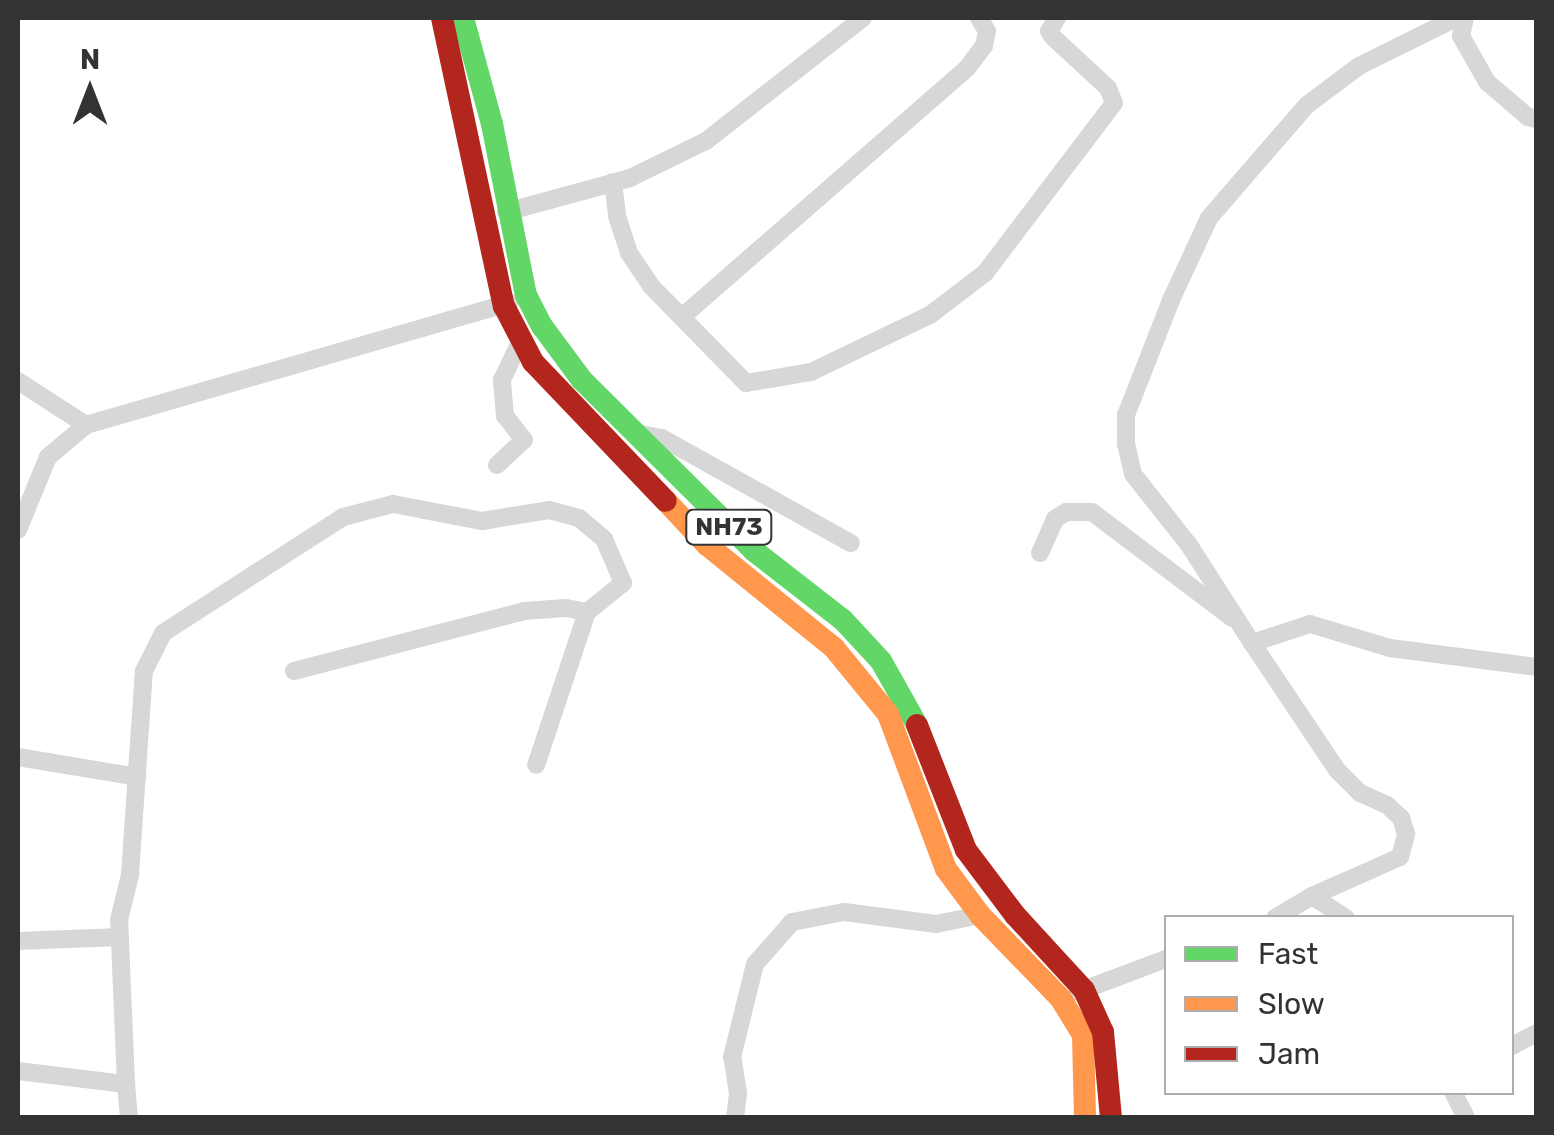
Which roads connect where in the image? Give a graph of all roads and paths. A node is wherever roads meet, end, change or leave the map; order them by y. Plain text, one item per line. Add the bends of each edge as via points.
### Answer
1 (442, 18) edge
2 (463, 18) edge
3 (863, 18) edge
4 (979, 18) edge
5 (1056, 18) edge
6 (1456, 18) edge
7 (1465, 18) edge
8 (1536, 118) edge
9 (613, 182) junction
10 (506, 212) junction
11 (515, 301) junction
12 (683, 316) junction
13 (522, 340) junction
14 (18, 380) edge
15 (86, 426) junction
16 (636, 434) junction
17 (497, 465) dead end
18 (18, 530) edge
19 (852, 543) dead end
20 (1040, 553) dead end
21 (586, 612) junction
22 (1240, 624) junction
23 (1252, 643) junction
24 (1536, 667) edge
25 (294, 670) dead end
26 (18, 757) edge
27 (536, 765) dead end
28 (137, 778) junction
29 (1312, 896) junction
30 (980, 914) junction
31 (1279, 915) edge
32 (1341, 915) edge
33 (120, 937) junction
34 (18, 941) edge
35 (1164, 960) edge
36 (1084, 990) junction
37 (1061, 999) junction
38 (1536, 1032) edge
39 (1514, 1045) edge
40 (18, 1072) edge
41 (126, 1084) junction
42 (1454, 1095) edge
43 (129, 1118) edge
44 (735, 1118) edge
45 (1085, 1118) edge
46 (1111, 1118) edge
47 (1466, 1118) edge

1 - 11 highway, NH73
2 - 10 highway, NH73 via 492,124
3 - 9 street via 706,141
4 - 12 street via 984,46 968,67
5 - 12 street via 1053,38 1108,88 1114,104 985,273 930,315 811,372 770,381 746,382
6 - 22 street via 1359,66 1306,105 1210,218 1126,415 1133,474
7 - 8 street via 1462,36 1487,82
9 - 10 street
9 - 12 street via 630,254
10 - 11 highway, NH73
11 - 13 highway, NH73
11 - 15 street
11 - 16 highway, NH73
13 - 17 street via 502,380 505,416 524,440
13 - 30 highway, NH73 via 563,397 706,545 834,648 877,701 906,754 946,869
14 - 15 street
15 - 18 street via 48,457
16 - 19 street via 662,438
16 - 36 highway, NH73 via 753,550 843,620 881,661 938,772 966,850
20 - 22 street via 1055,519 1092,512
21 - 25 street via 524,611
21 - 27 street
21 - 28 street via 623,583 604,539 579,518 549,510 482,522 392,504 343,517 164,633 144,670
22 - 23 street
23 - 24 street via 1310,624 1390,648
23 - 29 street via 1336,770 1360,793 1387,805 1406,834 1400,857
26 - 28 street
28 - 33 street
29 - 31 street
29 - 32 street
30 - 37 highway, NH73
30 - 44 street via 936,924 844,912 792,922 754,964 732,1057
33 - 34 street
33 - 41 street
35 - 36 street
36 - 37 street
36 - 46 highway, NH73 via 1104,1032
37 - 45 highway, NH73 via 1083,1034
38 - 39 street
40 - 41 street
41 - 43 street
42 - 47 street

